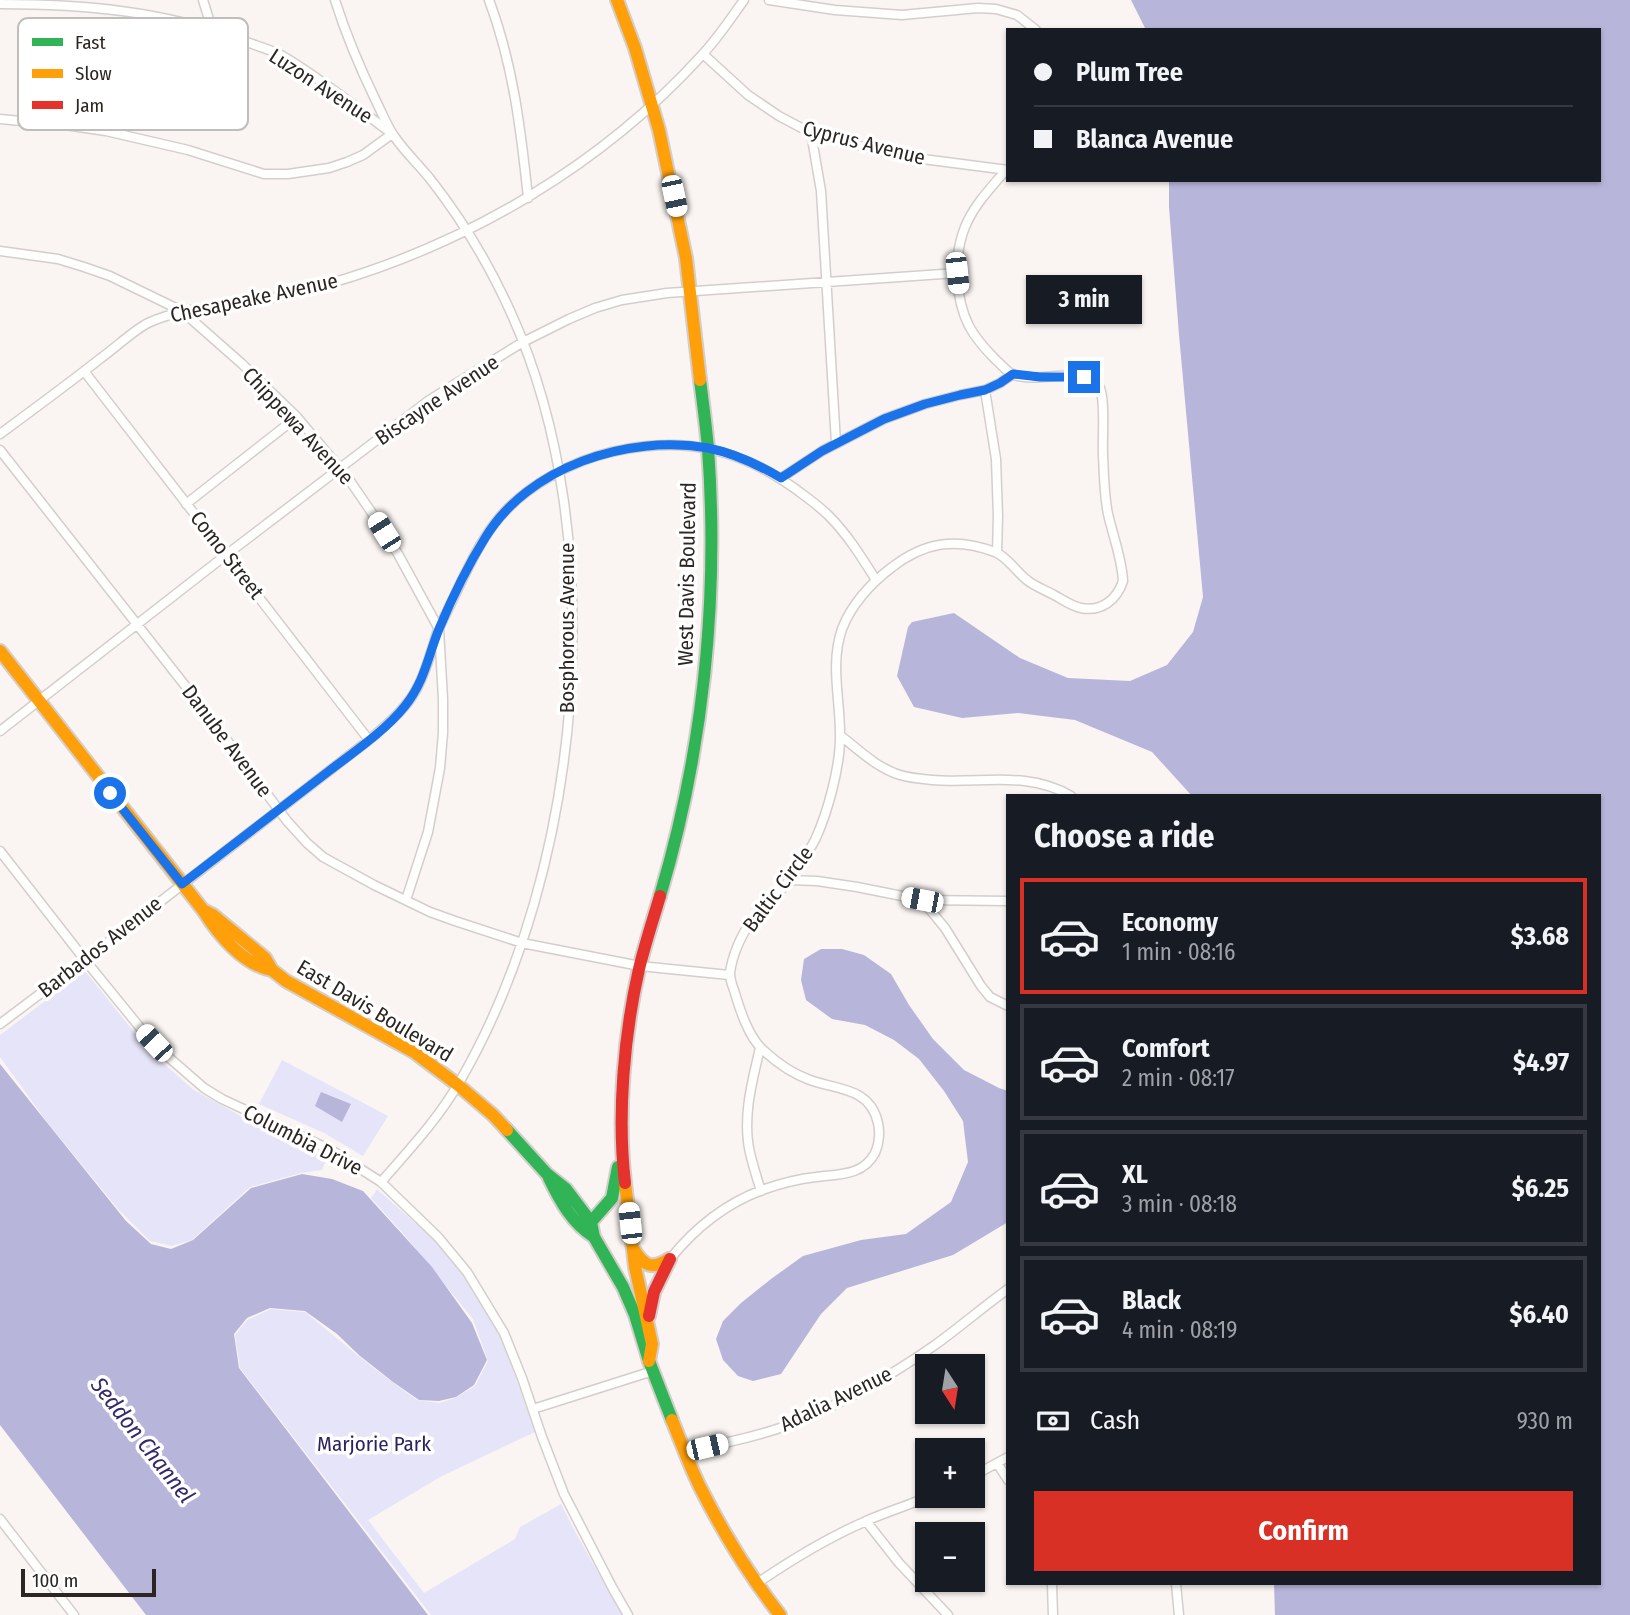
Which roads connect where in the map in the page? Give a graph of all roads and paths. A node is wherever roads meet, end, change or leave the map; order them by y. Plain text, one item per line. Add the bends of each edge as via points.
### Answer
1 (203, 0) edge
2 (335, 0) edge
3 (489, 0) edge
4 (617, 0) edge
5 (744, 0) edge
6 (769, 0) edge
7 (0, 4) edge
8 (166, 18) edge
9 (209, 18) edge
10 (1033, 28) edge
11 (248, 42) edge
12 (704, 54) junction
13 (652, 104) junction
14 (0, 119) edge
15 (18, 121) edge
16 (99, 130) edge
17 (811, 133) junction
18 (392, 134) junction
19 (1006, 170) edge
20 (528, 198) junction
21 (467, 231) junction
22 (0, 251) edge
23 (957, 273) junction
24 (827, 281) junction
25 (690, 291) junction
26 (182, 312) junction
27 (523, 342) junction
28 (84, 371) junction
29 (1013, 374) junction
30 (985, 390) junction
31 (297, 417) junction
32 (0, 434) edge
33 (836, 443) junction
34 (708, 448) junction
35 (0, 450) edge
36 (340, 468) junction
37 (559, 470) junction
38 (781, 478) junction
39 (187, 504) junction
40 (997, 553) junction
41 (226, 555) junction
42 (876, 580) junction
43 (136, 625) junction
44 (439, 629) junction
45 (0, 652) edge
46 (39, 701) junction
47 (0, 731) edge
48 (841, 736) junction
49 (369, 740) junction
50 (1066, 794) edge
51 (279, 810) junction
52 (0, 851) edge
53 (789, 880) junction
54 (182, 884) junction
55 (406, 900) junction
56 (922, 900) junction
57 (1006, 901) edge
58 (522, 943) junction
59 (85, 960) junction
60 (640, 966) junction
61 (729, 975) junction
62 (1006, 1005) edge
63 (0, 1024) edge
64 (760, 1048) junction
65 (458, 1085) junction
66 (621, 1150) junction
67 (547, 1174) junction
68 (381, 1182) junction
69 (761, 1191) junction
70 (591, 1222) junction
71 (594, 1237) junction
72 (633, 1249) junction
73 (670, 1259) junction
74 (1006, 1291) edge
75 (649, 1323) junction
76 (651, 1366) junction
77 (533, 1409) junction
78 (684, 1451) junction
79 (1006, 1458) edge
80 (997, 1463) junction
81 (985, 1470) edge
82 (1006, 1477) edge
83 (915, 1502) edge
84 (0, 1519) edge
85 (866, 1521) junction
86 (3, 1530) edge
87 (756, 1584) junction
88 (1052, 1585) edge
89 (1176, 1585) edge
90 (74, 1615) edge
91 (628, 1615) edge
92 (780, 1615) edge
93 (948, 1615) edge
94 (1053, 1615) edge
95 (1180, 1615) edge

1 - 9 street
2 - 18 street, Bosphorous Avenue
3 - 20 street via 513,87
4 - 13 street, West Davis Boulevard
5 - 12 street, Chesapeake Avenue
6 - 10 street via 902,15 996,9 1017,15
7 - 8 street, Luzon Avenue via 99,8
11 - 18 street, Luzon Avenue via 279,54
12 - 13 street, Chesapeake Avenue
12 - 17 street, Cyprus Avenue via 756,101
13 - 20 street, Chesapeake Avenue
13 - 25 street, West Davis Boulevard via 678,213
14 - 15 street
16 - 18 street via 188,150 264,174 329,168 363,155
17 - 19 street, Cyprus Avenue via 915,158
17 - 24 street via 821,191
18 - 21 street, Bosphorous Avenue
19 - 23 street via 966,225
20 - 21 street, Chesapeake Avenue
21 - 26 street, Chesapeake Avenue via 396,262 327,284 256,302
21 - 27 street, Bosphorous Avenue
22 - 26 street, Chippewa Avenue via 84,267
23 - 24 street, Biscayne Avenue
23 - 29 street via 969,325 984,348
24 - 25 street, Biscayne Avenue
24 - 33 street
25 - 27 street, Biscayne Avenue via 595,308
25 - 34 street, West Davis Boulevard
26 - 28 street, Chesapeake Avenue via 146,324
26 - 31 street, Chippewa Avenue
27 - 36 street, Biscayne Avenue via 428,401
27 - 37 street, Bosphorous Avenue via 547,410
28 - 32 street, Chesapeake Avenue
28 - 39 street, Como Street
29 - 30 street
29 - 40 street via 1077,376 1099,386 1107,503 1123,582 1111,601 1083,609 1028,581
30 - 33 street via 909,409
30 - 40 street via 996,459
31 - 36 street, Chippewa Avenue
31 - 39 street
33 - 38 street
34 - 37 street, Barbados Avenue via 636,447
34 - 38 street, Barbados Avenue
34 - 60 street, West Davis Boulevard via 711,586 701,709 675,846
35 - 43 street, Danube Avenue
36 - 41 street, Biscayne Avenue
36 - 44 street, Chippewa Avenue via 398,554
37 - 44 street, Barbados Avenue via 496,522
37 - 58 street, Bosphorous Avenue via 571,596 566,743 546,854
38 - 42 street, Barbados Avenue via 828,515
39 - 41 street, Como Street
40 - 42 street, Baltic Circle via 945,543 900,561
41 - 43 street, Biscayne Avenue
41 - 49 street, Como Street
42 - 48 street, Baltic Circle via 842,629 835,665
43 - 46 street, Biscayne Avenue
43 - 51 street, Danube Avenue
44 - 49 street, Barbados Avenue via 415,692
44 - 55 street, Chippewa Avenue via 440,768 428,832
45 - 46 street, East Davis Boulevard
46 - 47 street, Biscayne Avenue
46 - 54 street, East Davis Boulevard
48 - 50 street via 877,765 902,776 947,781 1016,779
48 - 53 street, Baltic Circle via 824,817
49 - 51 street, Barbados Avenue
51 - 54 street, Barbados Avenue
51 - 55 street, Danube Avenue via 323,857
52 - 59 street, Columbia Drive
53 - 56 street
53 - 61 street, Baltic Circle via 748,926
54 - 59 street, Barbados Avenue
54 - 65 street, East Davis Boulevard via 203,910 265,958 272,971 414,1052
55 - 58 street, Danube Avenue
56 - 57 street
56 - 62 street via 981,986
58 - 60 street, Danube Avenue
58 - 65 street, Bosphorous Avenue via 497,1009
59 - 63 street, Barbados Avenue
59 - 68 street, Columbia Drive via 150,1039 204,1088 331,1150
60 - 61 street, Danube Avenue
60 - 66 street, West Davis Boulevard via 626,1049
61 - 64 street
64 - 69 street via 747,1122
64 - 69 street via 805,1078 849,1090 866,1100 876,1116 879,1135 875,1153 856,1170
65 - 67 street, East Davis Boulevard via 493,1115
65 - 68 street, Bosphorous Avenue
66 - 70 street, West Davis Boulevard via 612,1198
66 - 72 street, West Davis Boulevard
67 - 70 street, East Davis Boulevard via 566,1189
67 - 71 street, East Davis Boulevard via 582,1231
68 - 77 street, Columbia Drive via 467,1272 503,1333
69 - 73 street via 702,1225
70 - 71 street, East Davis Boulevard
71 - 76 street, East Davis Boulevard via 623,1287
72 - 73 street via 649,1266
72 - 75 street, West Davis Boulevard
73 - 75 street via 654,1292
74 - 78 street, Adalia Avenue via 896,1370 822,1411 755,1436
75 - 76 street, West Davis Boulevard
76 - 77 street
76 - 78 street, East Davis Boulevard
77 - 91 street, Columbia Drive via 564,1494
78 - 87 street, East Davis Boulevard via 716,1518
79 - 80 street
80 - 81 street
80 - 82 street
83 - 85 street
84 - 86 street
85 - 87 street via 797,1556
85 - 93 street
86 - 90 street
87 - 92 street, East Davis Boulevard
88 - 94 street
89 - 95 street

